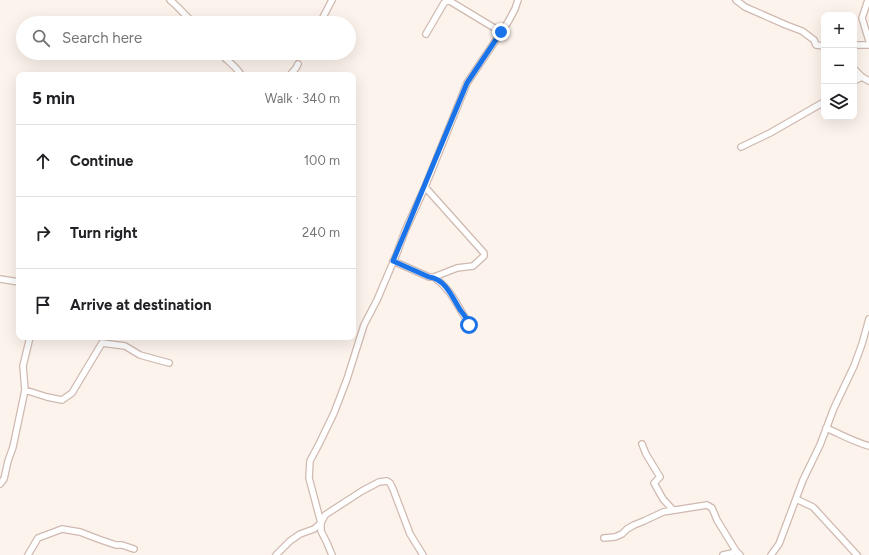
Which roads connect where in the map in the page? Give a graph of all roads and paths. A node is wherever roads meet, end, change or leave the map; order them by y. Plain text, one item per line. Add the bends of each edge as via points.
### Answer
1 (170, 0) edge
2 (332, 0) edge
3 (518, 0) edge
4 (736, 0) edge
5 (868, 0) edge
6 (186, 16) edge
7 (324, 16) edge
8 (501, 32) junction
9 (426, 34) dead end
10 (869, 41) edge
11 (869, 44) edge
12 (857, 45) edge
13 (821, 46) edge
14 (226, 60) edge
15 (298, 64) dead end
16 (239, 72) edge
17 (293, 72) edge
18 (857, 72) edge
19 (862, 77) junction
20 (857, 80) edge
21 (869, 81) edge
22 (821, 104) edge
23 (742, 147) dead end
24 (425, 187) junction
25 (393, 261) junction
26 (434, 277) junction
27 (0, 279) edge
28 (16, 282) edge
29 (869, 319) edge
30 (469, 325) dead end
31 (29, 340) edge
32 (169, 363) dead end
33 (25, 390) junction
34 (826, 428) junction
35 (642, 444) dead end
36 (869, 446) edge
37 (0, 484) edge
38 (796, 499) junction
39 (674, 510) junction
40 (321, 522) junction
41 (604, 538) dead end
42 (134, 549) dead end
43 (738, 553) edge
44 (28, 555) edge
45 (276, 555) edge
46 (332, 555) edge
47 (423, 555) edge
48 (723, 555) edge
49 (771, 555) edge
50 (857, 555) edge

1 - 6 street
2 - 7 street
3 - 8 street
4 - 13 street via 745,7 802,31 814,40 816,45
5 - 10 street via 862,18
8 - 9 street via 448,0
8 - 24 street via 467,83
11 - 12 street
14 - 16 street
15 - 17 street
18 - 19 street
19 - 20 street
19 - 21 street
22 - 23 street
24 - 25 street
24 - 26 street via 484,253 483,258 473,266 457,268
25 - 26 street
25 - 40 street via 364,325 334,413 310,461 309,478
26 - 30 street via 446,287
27 - 28 street
29 - 34 street via 854,366
31 - 33 street via 23,366
32 - 33 street via 140,355 125,346 102,343 72,393 62,400
33 - 37 street via 13,447 4,479
34 - 36 street
34 - 38 street
35 - 39 street via 660,477 654,483 663,499
38 - 49 street via 779,544
38 - 50 street via 813,507
39 - 41 street via 634,524 615,538
39 - 43 street via 704,505 712,508
40 - 45 street via 314,529 290,541
40 - 46 street
40 - 47 street via 324,515 362,491 379,482 387,481 393,489 410,534
42 - 44 street via 62,529 38,538
43 - 48 street

